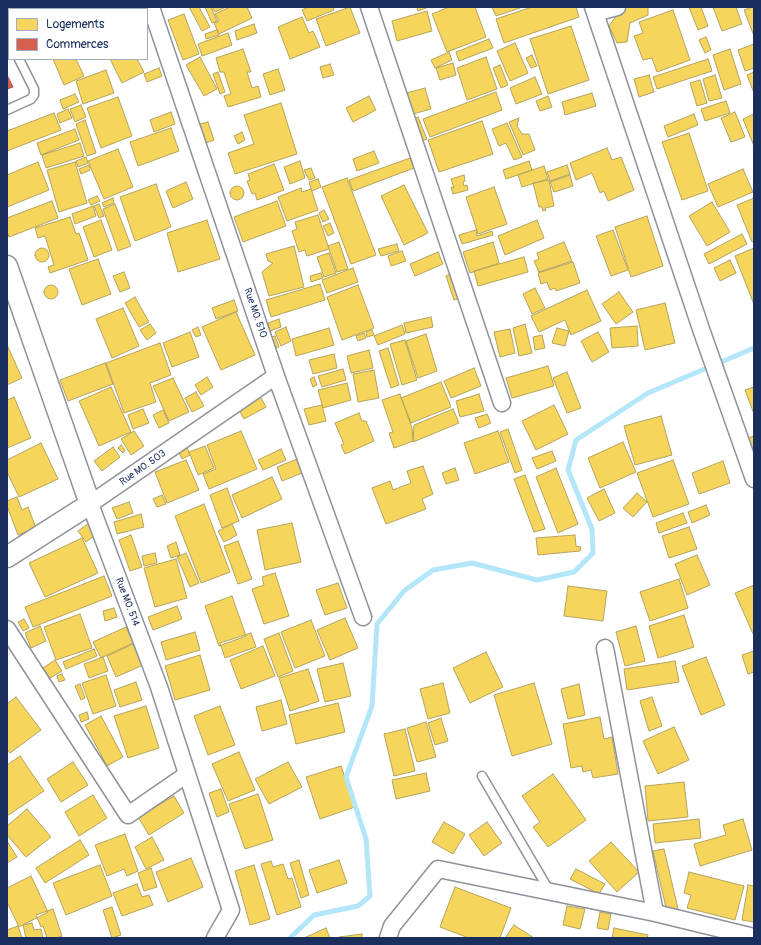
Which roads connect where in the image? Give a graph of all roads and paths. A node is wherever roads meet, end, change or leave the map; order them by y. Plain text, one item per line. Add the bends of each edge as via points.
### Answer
1 (151, 7) edge
2 (368, 7) edge
3 (617, 7) edge
4 (594, 10) edge
5 (20, 60) edge
6 (7, 110) edge
7 (7, 266) edge
8 (276, 376) junction
9 (502, 403) dead end
10 (754, 479) edge
11 (90, 504) junction
12 (7, 557) edge
13 (363, 617) dead end
14 (7, 629) edge
15 (605, 648) dead end
16 (186, 775) junction
17 (482, 776) dead end
18 (550, 893) junction
19 (655, 913) junction
20 (754, 937) edge
21 (215, 938) edge
22 (388, 938) edge

1 - 8 street, Rue MO. 510
2 - 9 street
3 - 4 street
4 - 10 street
5 - 6 lane via 34,89 34,95
7 - 11 street, Rue MO. 514
8 - 11 street, Rue MO. 503
8 - 13 street, Rue MO. 510
11 - 12 street, Rue MO. 503
11 - 16 street, Rue MO. 514 via 159,687
14 - 16 street via 128,815
15 - 19 street
16 - 21 street, Rue MO. 514 via 231,910
17 - 18 lane
18 - 19 street
18 - 22 street via 438,869 392,926
19 - 20 street

